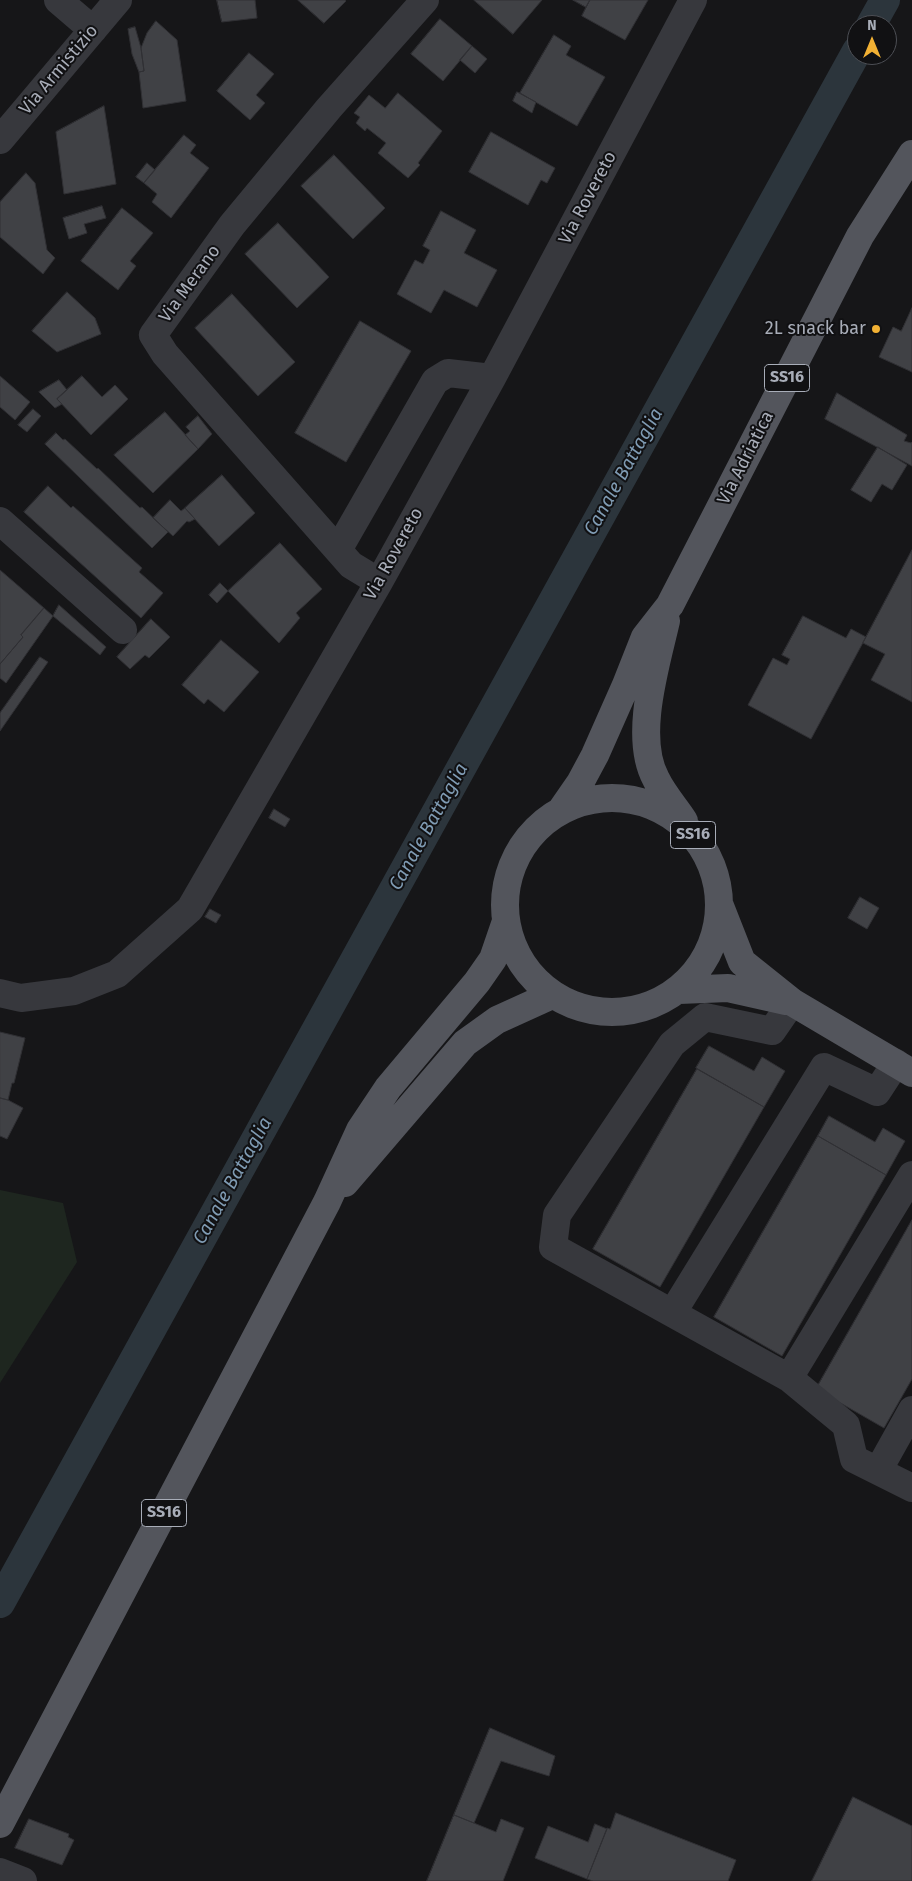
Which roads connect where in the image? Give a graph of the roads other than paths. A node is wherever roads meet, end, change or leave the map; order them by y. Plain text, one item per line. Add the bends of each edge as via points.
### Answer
1 (58, 0) edge
2 (118, 0) edge
3 (425, 0) edge
4 (693, 0) edge
5 (94, 30) junction
6 (0, 140) edge
7 (912, 154) edge
8 (492, 378) junction
9 (0, 521) edge
10 (338, 550) junction
11 (379, 582) junction
12 (670, 605) junction
13 (123, 630) dead end
14 (562, 809) junction
15 (695, 836) junction
16 (720, 904) junction
17 (506, 924) junction
18 (678, 990) junction
19 (0, 992) edge
20 (552, 995) junction
21 (792, 1002) junction
22 (904, 1068) edge
23 (912, 1175) edge
24 (327, 1202) junction
25 (673, 1312) junction
26 (789, 1378) junction
27 (912, 1410) edge
28 (878, 1471) junction
29 (912, 1488) edge
30 (0, 1824) edge
31 (0, 1872) edge
32 (23, 1881) edge

1 - 5 street
2 - 5 street, Via Armistizio
3 - 10 street, Via Merano via 329,108 232,225 153,335 165,354
4 - 8 street, Via Rovereto
5 - 6 street, Via Armistizio
7 - 12 main road, Via Adriatica / SS16 via 860,236
8 - 10 street via 448,373 436,381
8 - 11 street, Via Rovereto
9 - 13 street
10 - 11 street, Via Merano via 351,565
11 - 19 street, Via Rovereto via 190,909 117,974 74,991 21,998
12 - 14 main road, Via Adriatica / SS16 via 644,637 595,755
12 - 15 main road, Via Adriatica / SS16 via 651,685 648,758 655,779
14 - 15 main road, SS16 via 597,798 633,800 667,813
14 - 17 main road, SS16 via 535,830 515,857 505,890
15 - 16 main road, SS16 via 713,868
16 - 18 main road, SS16 via 715,936 701,966
16 - 21 main road via 742,962
17 - 20 main road, SS16 via 514,952 530,976
17 - 24 main road, SS16 via 493,959 477,982 388,1088 360,1130
18 - 20 main road, SS16 via 649,1006 616,1012 583,1009
18 - 21 main road via 728,988
20 - 24 main road, SS16 via 497,1020 465,1043
21 - 22 main road
21 - 25 street via 772,1031 705,1017 672,1044 558,1215 553,1247
22 - 25 street via 877,1092 824,1068
23 - 26 street
24 - 30 main road, SS16
25 - 26 street
26 - 28 street via 846,1425 854,1459
27 - 28 street
28 - 29 street
31 - 32 street

